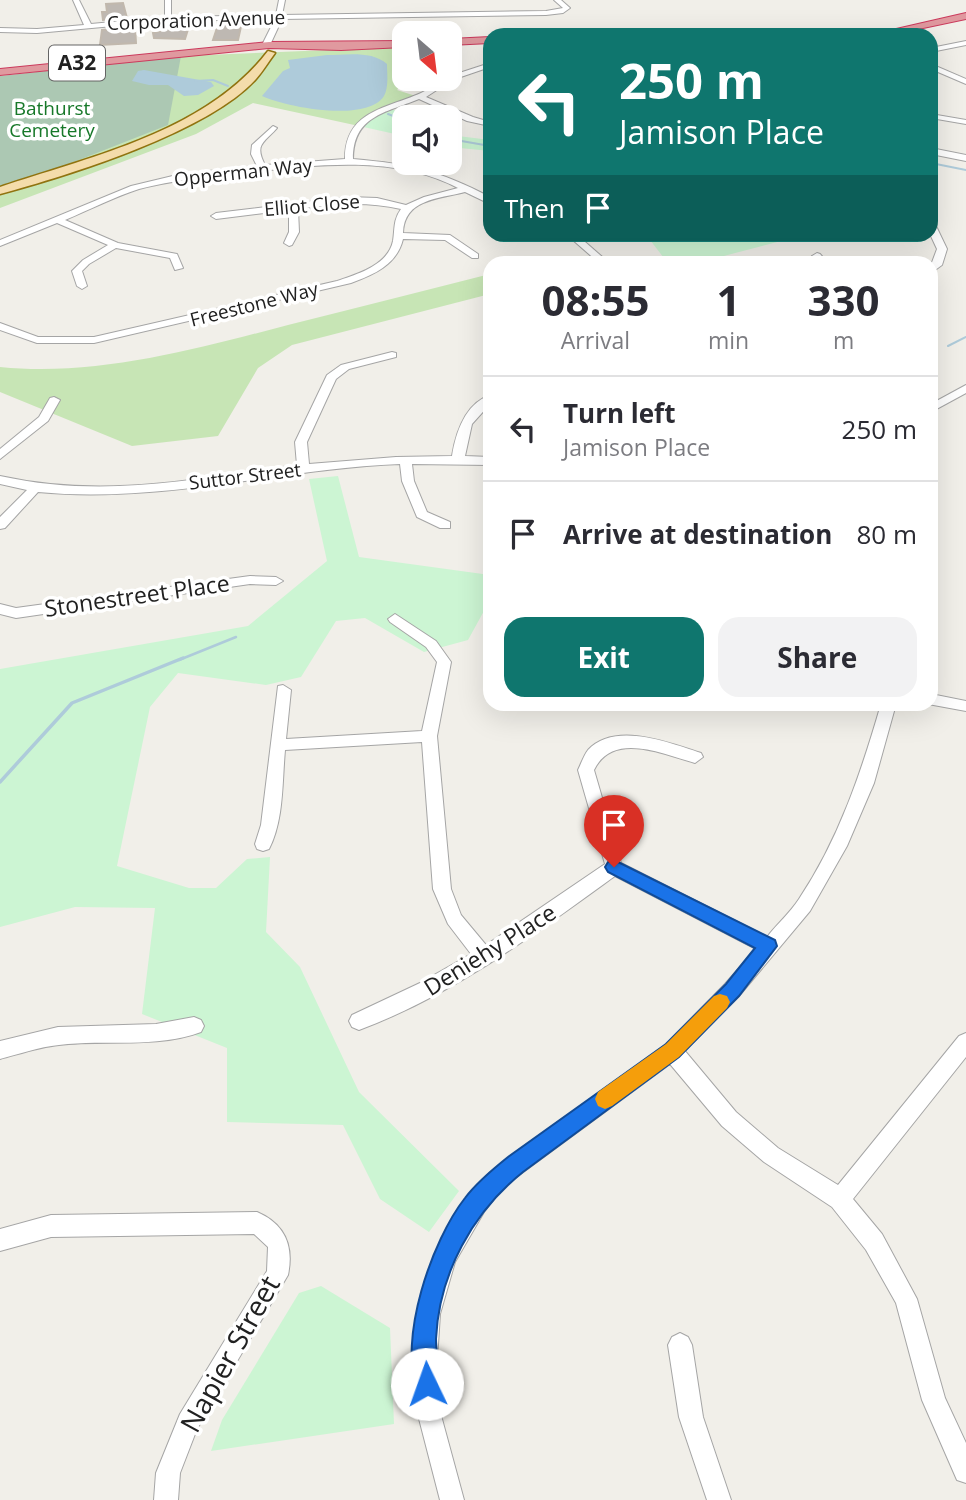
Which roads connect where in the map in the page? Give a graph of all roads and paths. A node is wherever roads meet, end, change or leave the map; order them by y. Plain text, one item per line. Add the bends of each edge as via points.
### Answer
1 (76, 0) edge
2 (168, 0) edge
3 (282, 0) edge
4 (557, 0) edge
5 (966, 16) edge
6 (168, 19) junction
7 (278, 21) junction
8 (88, 25) junction
9 (909, 28) edge
10 (0, 30) edge
11 (483, 40) edge
12 (462, 41) edge
13 (966, 43) edge
14 (392, 44) edge
15 (355, 46) joint
16 (272, 48) junction
17 (938, 49) edge
18 (216, 50) joint
19 (483, 67) edge
20 (938, 69) edge
21 (0, 72) edge
22 (462, 74) edge
23 (938, 77) edge
24 (966, 82) edge
25 (966, 88) edge
26 (431, 91) edge
27 (422, 98) junction
28 (938, 117) edge
29 (483, 122) edge
30 (966, 122) edge
31 (273, 128) dead end
32 (938, 152) edge
33 (966, 158) edge
34 (349, 161) junction
35 (262, 169) junction
36 (464, 189) junction
37 (0, 191) edge
38 (483, 198) edge
39 (293, 206) junction
40 (407, 208) junction
41 (216, 216) dead end
42 (58, 220) junction
43 (398, 236) junction
44 (938, 240) edge
45 (579, 242) edge
46 (0, 243) edge
47 (289, 243) dead end
48 (114, 245) junction
49 (475, 256) dead end
50 (596, 256) edge
51 (938, 262) edge
52 (178, 268) dead end
53 (82, 286) dead end
54 (0, 326) edge
55 (392, 355) dead end
56 (966, 388) edge
57 (954, 394) junction
58 (54, 400) dead end
59 (966, 401) edge
60 (483, 403) edge
61 (938, 404) edge
62 (0, 455) edge
63 (458, 459) junction
64 (406, 460) junction
65 (483, 461) edge
66 (303, 468) junction
67 (0, 480) edge
68 (36, 487) junction
69 (0, 525) edge
70 (445, 525) dead end
71 (276, 581) dead end
72 (0, 609) edge
73 (396, 619) dead end
74 (283, 690) dead end
75 (938, 700) edge
76 (966, 706) edge
77 (887, 711) edge
78 (429, 736) junction
79 (277, 745) junction
80 (695, 757) dead end
81 (263, 844) dead end
82 (614, 867) junction
83 (768, 946) junction
84 (485, 957) junction
85 (359, 1021) dead end
86 (194, 1026) dead end
87 (965, 1045) edge
88 (0, 1050) edge
89 (673, 1051) junction
90 (840, 1199) junction
91 (0, 1240) edge
92 (680, 1345) dead end
93 (966, 1471) edge
94 (166, 1500) edge
95 (452, 1500) edge
96 (719, 1500) edge

1 - 8 street
2 - 6 street
3 - 7 street
4 - 7 street, Corporation Avenue via 567,8 564,13 394,11
5 - 9 highway
6 - 7 street, Corporation Avenue
6 - 8 street, Corporation Avenue
7 - 16 street via 277,42
8 - 10 street, Corporation Avenue
11 - 12 highway
13 - 17 street
14 - 15 highway, A32
15 - 16 highway, A32
16 - 18 highway, A32
16 - 37 main road via 262,68 242,87 187,121
18 - 21 highway, A32
19 - 22 street
20 - 24 street
23 - 25 street
26 - 27 street
27 - 29 street
27 - 34 street via 376,113 359,126 350,139
28 - 30 street
31 - 35 street via 256,145
32 - 33 street
34 - 35 street, Opperman Way
34 - 36 street, Opperman Way via 428,172
35 - 42 street, Opperman Way via 161,181
36 - 38 street, Opperman Way
36 - 40 street
39 - 40 street, Elliot Close via 367,199
39 - 41 street, Elliot Close
39 - 47 street via 294,232
40 - 43 street, Freestone Way via 398,219
42 - 46 street, Opperman Way
42 - 48 street
43 - 49 street via 447,237
43 - 54 street, Freestone Way via 388,259 348,280 119,336 37,340
44 - 51 street via 942,248
45 - 50 street
48 - 52 street via 163,252 174,256
48 - 53 street via 77,271
55 - 66 street via 345,367 331,377 301,442
56 - 57 street
57 - 59 street
57 - 61 street
58 - 62 street via 44,419
60 - 63 street via 462,429
63 - 64 street, Suttor Street
63 - 65 street, Suttor Street
64 - 66 street, Suttor Street
64 - 70 street via 408,481 422,514
66 - 68 street, Suttor Street via 129,489
67 - 68 street, Suttor Street
68 - 69 street
71 - 72 street, Stonestreet Place via 250,580 16,613
73 - 78 street via 431,644 443,662
74 - 79 street
75 - 76 street
77 - 83 street via 866,783 839,846 804,906
78 - 79 street
78 - 84 street via 442,889 454,919
79 - 81 street
80 - 82 street via 623,740 596,750 586,771
82 - 83 street
82 - 84 street, Deniehy Place
83 - 89 street
84 - 85 street, Deniehy Place
86 - 88 street via 156,1033 58,1036
87 - 90 street
89 - 90 street via 729,1119 771,1155
89 - 95 street via 496,1180 458,1229 439,1269 425,1339 428,1406
90 - 93 street via 874,1242 906,1299 934,1400
91 - 94 street, Napier Street via 51,1226 257,1223 276,1236 282,1254 277,1275 188,1422 167,1473
92 - 96 street via 691,1417

